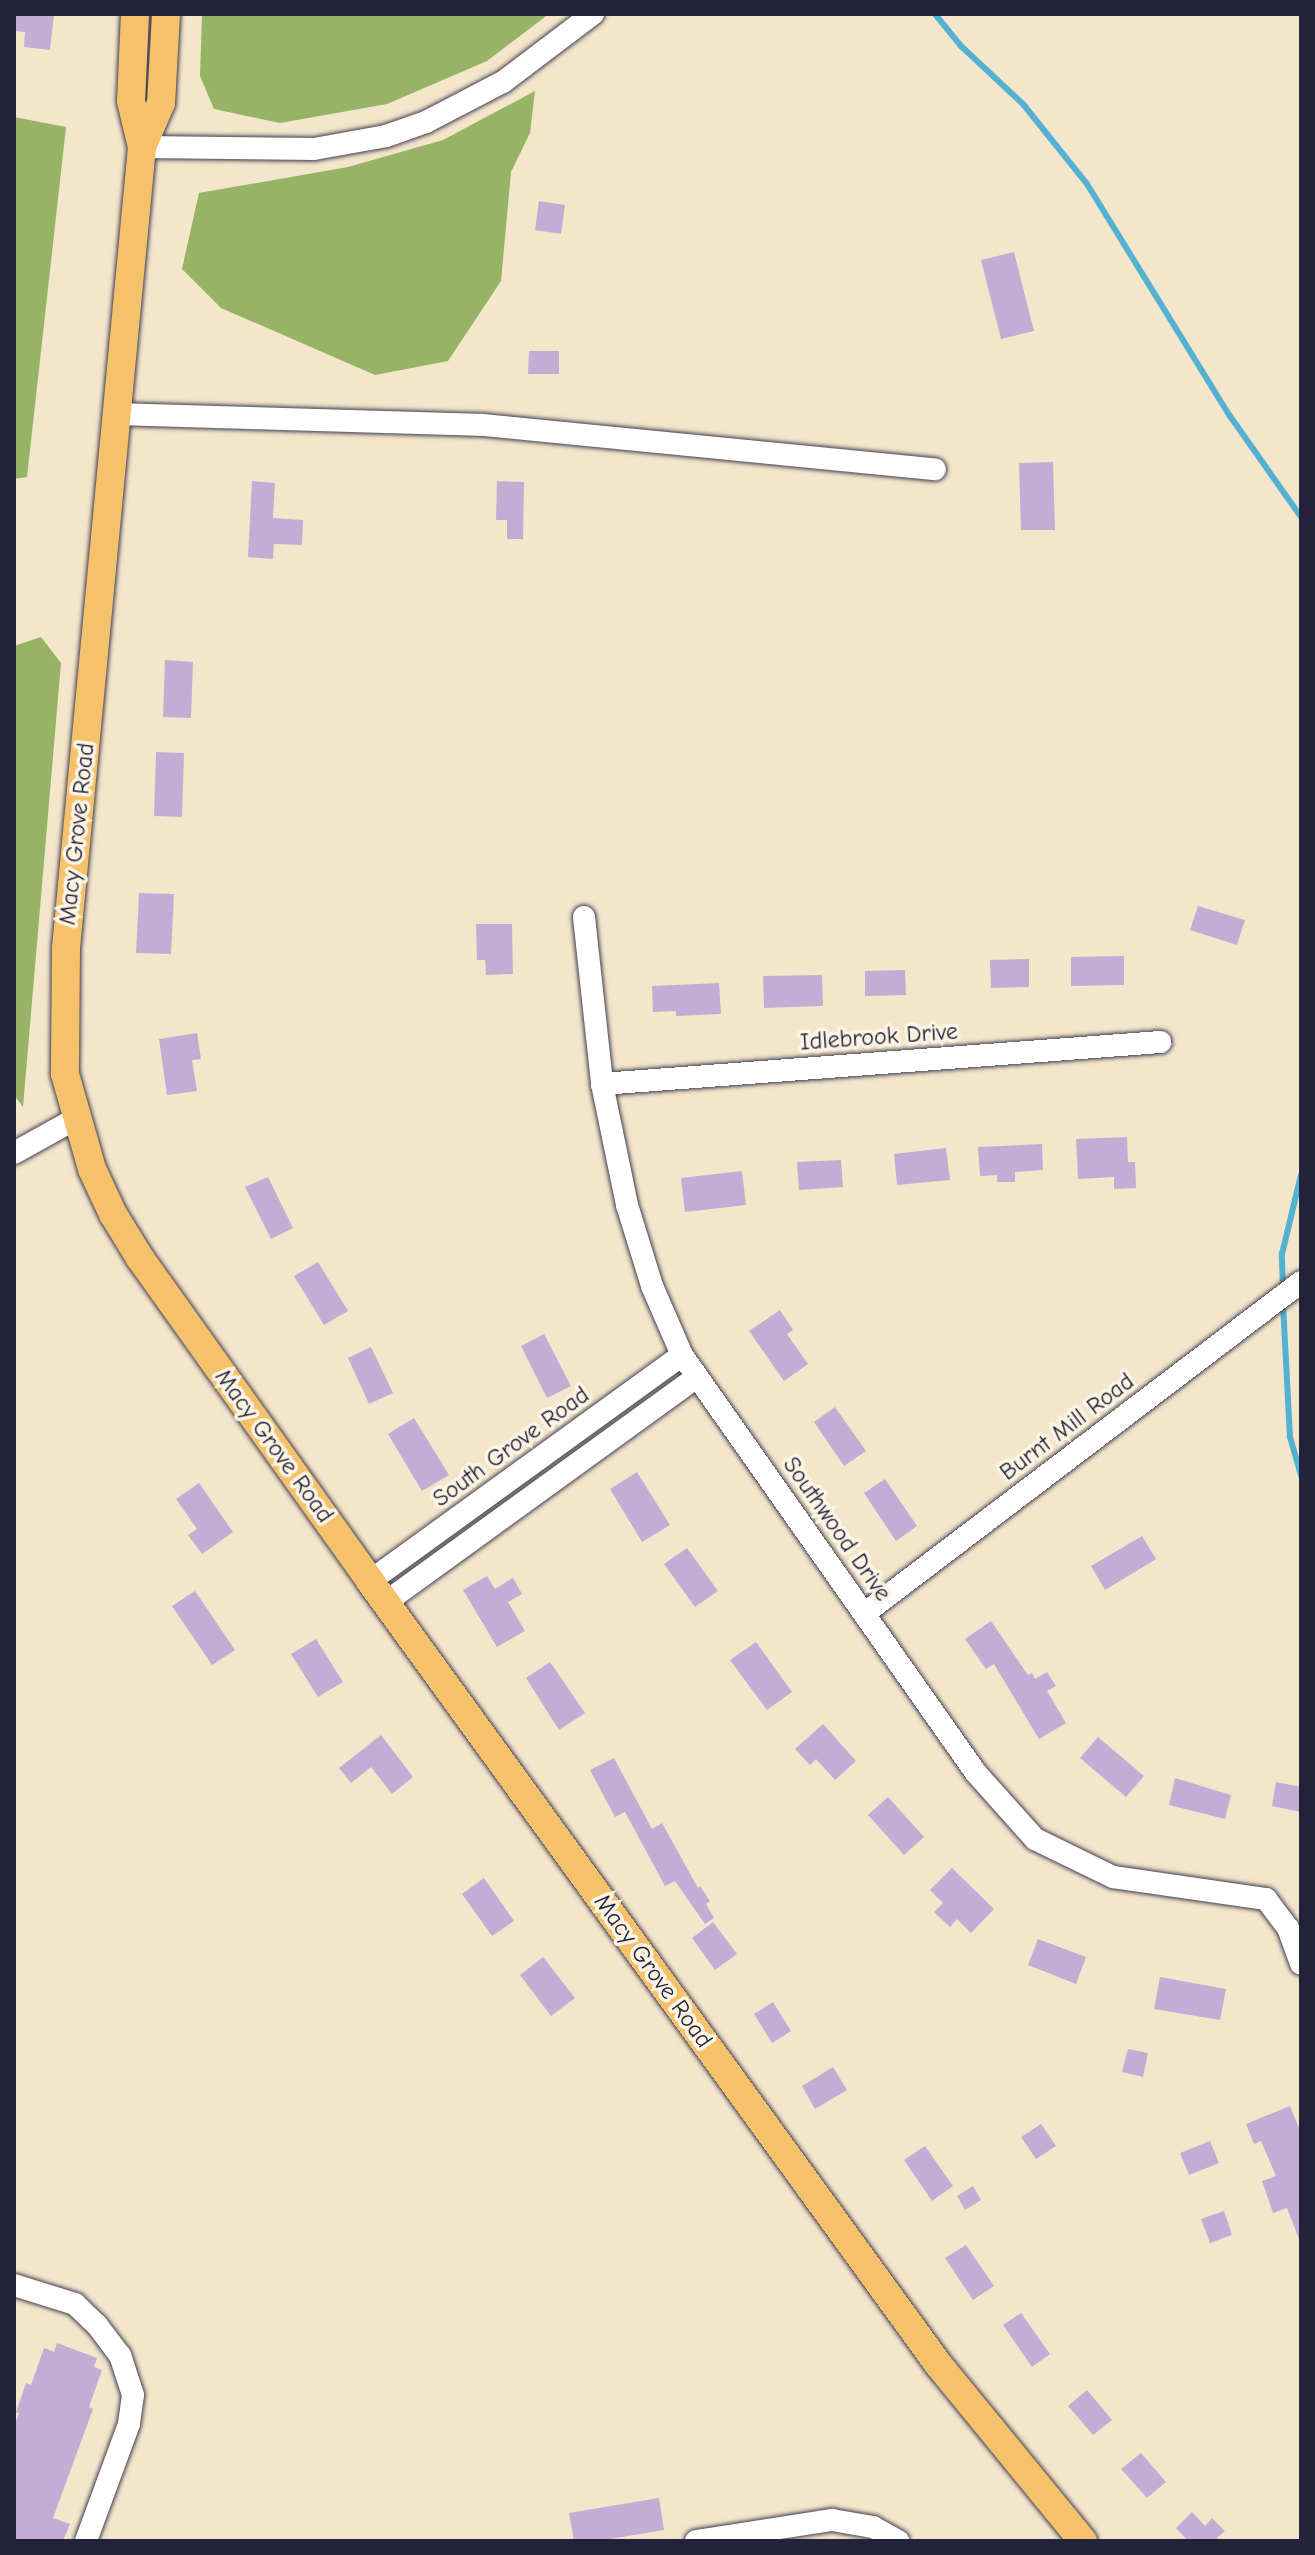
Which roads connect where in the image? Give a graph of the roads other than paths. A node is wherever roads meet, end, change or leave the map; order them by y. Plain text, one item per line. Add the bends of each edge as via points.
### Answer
1 (135, 14) edge
2 (166, 14) edge
3 (593, 14) edge
4 (142, 147) junction
5 (118, 414) junction
6 (935, 469) dead end
7 (584, 917) dead end
8 (1160, 1042) dead end
9 (602, 1084) junction
10 (75, 1119) junction
11 (14, 1153) edge
12 (1301, 1282) edge
13 (682, 1355) junction
14 (697, 1377) junction
15 (378, 1592) junction
16 (865, 1613) junction
17 (1301, 1964) edge
18 (14, 2285) edge
19 (86, 2541) edge
20 (696, 2541) edge
21 (898, 2541) edge
22 (1083, 2541) edge

1 - 4 main road, Macy Grove Road via 131,101
2 - 4 main road, Macy Grove Road via 161,103
3 - 4 street via 503,82 439,116 386,136 314,149
4 - 5 main road, Macy Grove Road
5 - 6 street via 483,425
5 - 10 main road, Macy Grove Road via 66,948 65,1074
7 - 9 street, Southwood Drive
8 - 9 street, Idlebrook Drive
9 - 13 street, Southwood Drive via 631,1218 652,1286
10 - 11 street
10 - 15 main road, Macy Grove Road via 113,1214 140,1258
12 - 16 street, Burnt Mill Road
13 - 14 street, Southwood Drive
13 - 15 street, South Grove Road
14 - 15 street
14 - 16 street, Southwood Drive
15 - 22 main road, Macy Grove Road via 938,2364
16 - 17 street, Southwood Drive via 976,1773 1035,1839 1113,1877 1266,1899 1288,1928
18 - 19 street via 75,2304 86,2314 120,2355 133,2395 129,2424
20 - 21 street via 832,2520 873,2527

